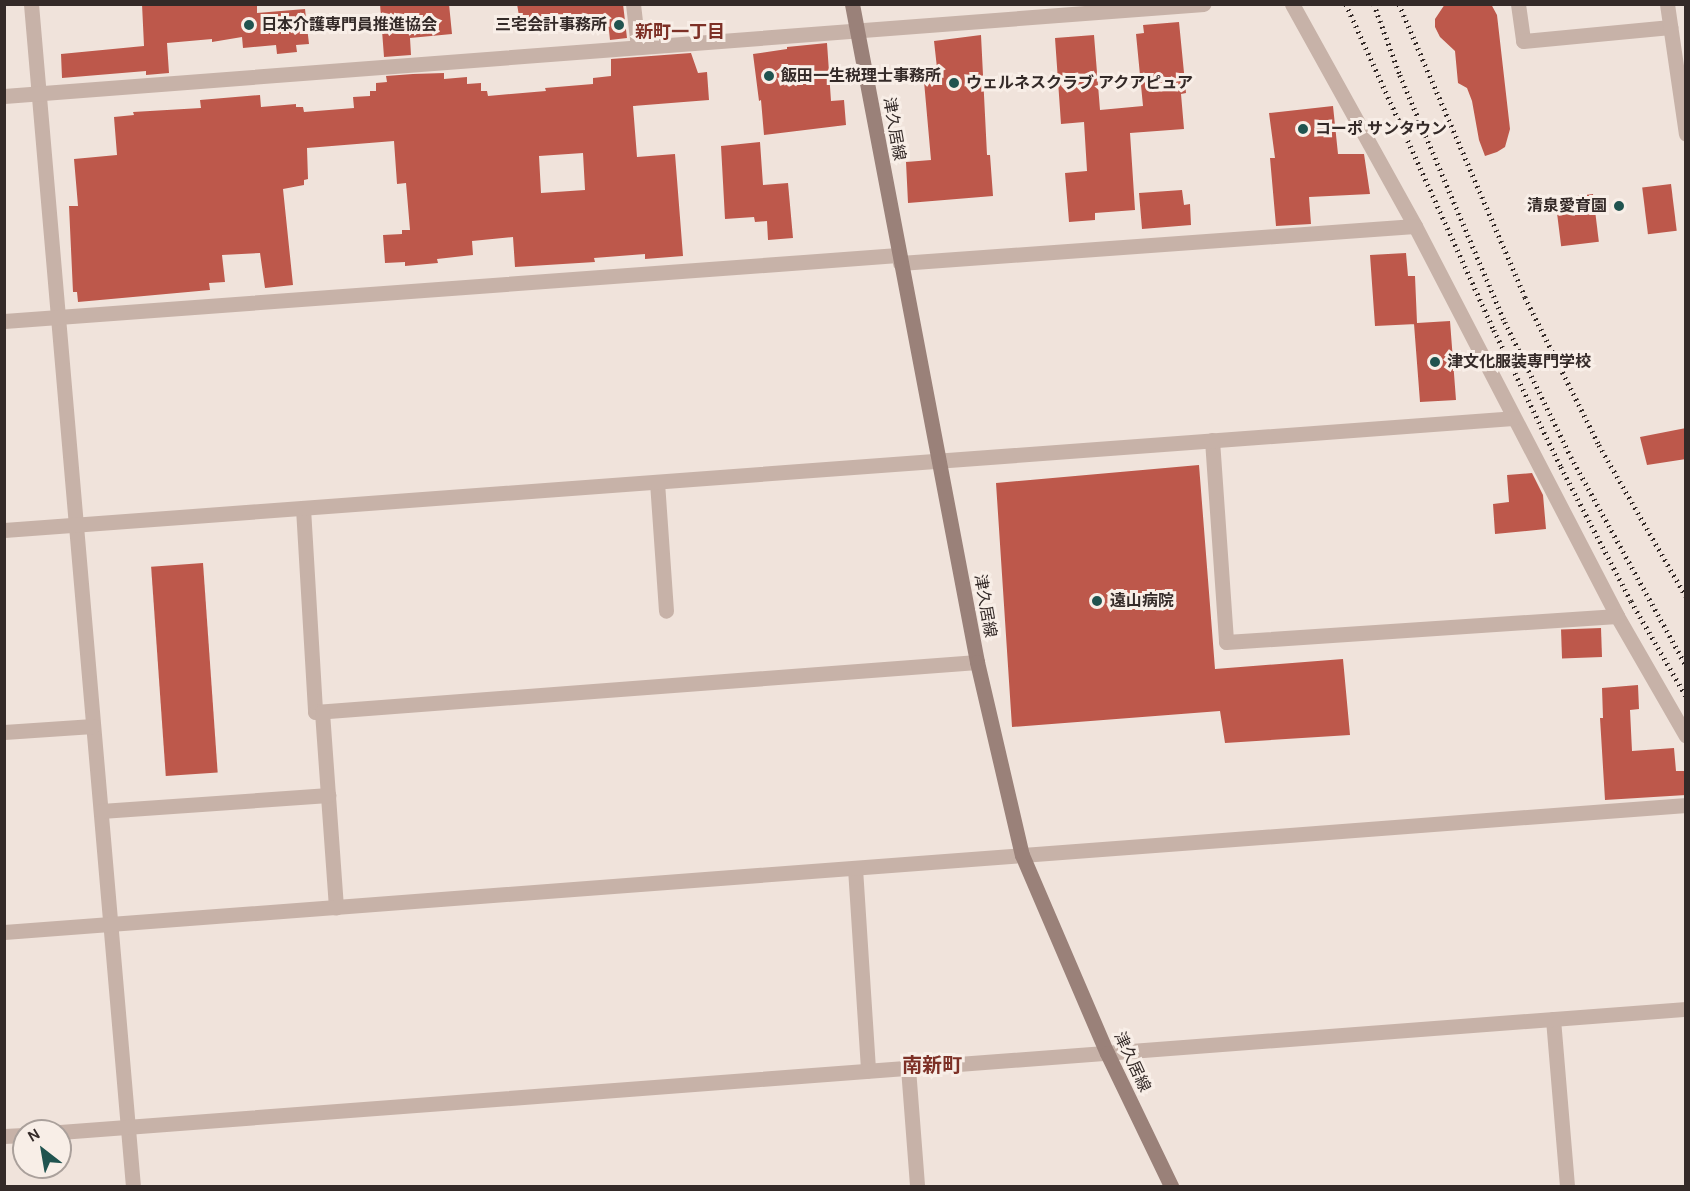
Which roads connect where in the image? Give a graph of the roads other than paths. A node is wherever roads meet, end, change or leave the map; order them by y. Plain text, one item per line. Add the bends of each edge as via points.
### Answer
1 (31, 4) edge
2 (633, 4) edge
3 (852, 4) edge
4 (1203, 4) edge
5 (1292, 4) edge
6 (1518, 4) edge
7 (1667, 4) edge
8 (1670, 27) junction
9 (858, 32) junction
10 (638, 47) junction
11 (39, 94) junction
12 (4, 96) edge
13 (1686, 134) edge
14 (1414, 226) junction
15 (899, 259) junction
16 (58, 317) junction
17 (4, 321) edge
18 (1513, 418) junction
19 (1212, 440) junction
20 (941, 460) junction
21 (657, 482) junction
22 (303, 508) junction
23 (76, 525) junction
24 (4, 530) edge
25 (666, 611) dead end
26 (1617, 616) junction
27 (977, 662) junction
28 (322, 712) junction
29 (93, 726) junction
30 (4, 732) edge
31 (1686, 736) edge
32 (327, 795) junction
33 (1686, 806) edge
34 (101, 811) junction
35 (1022, 855) junction
36 (855, 868) junction
37 (336, 907) junction
38 (110, 924) junction
39 (4, 932) edge
40 (1686, 1009) edge
41 (1553, 1019) junction
42 (1107, 1053) junction
43 (908, 1068) junction
44 (868, 1071) junction
45 (127, 1127) junction
46 (72, 1131) edge
47 (133, 1186) edge
48 (917, 1186) edge
49 (1171, 1186) edge
50 (1567, 1186) edge

1 - 11 street
2 - 10 street
3 - 9 main road, 津久居線
4 - 9 street
5 - 14 street
6 - 8 street via 1523,41
7 - 8 street
8 - 13 street
9 - 10 street
9 - 15 main road, 津久居線
10 - 11 street
11 - 12 street
11 - 16 street
14 - 15 street
14 - 18 street
15 - 16 street
15 - 20 main road, 津久居線
16 - 17 street
16 - 23 street
18 - 19 street
18 - 26 street
19 - 20 street
19 - 26 street via 1226,642
20 - 21 street
20 - 27 main road, 津久居線
21 - 22 street
21 - 25 street
22 - 23 street
22 - 28 street via 315,712
23 - 24 street
23 - 29 street
26 - 31 street
27 - 28 street
27 - 35 main road, 津久居線
28 - 32 street
29 - 30 street
29 - 34 street
32 - 34 street
32 - 37 street
33 - 35 street
34 - 38 street
35 - 36 street
35 - 42 main road, 津久居線
36 - 37 street
36 - 44 street
37 - 38 street
38 - 39 street
38 - 45 street
40 - 41 street
41 - 42 street
41 - 50 street
42 - 43 street
42 - 49 main road, 津久居線
43 - 44 street
43 - 48 street
44 - 45 street
45 - 46 street
45 - 47 street

